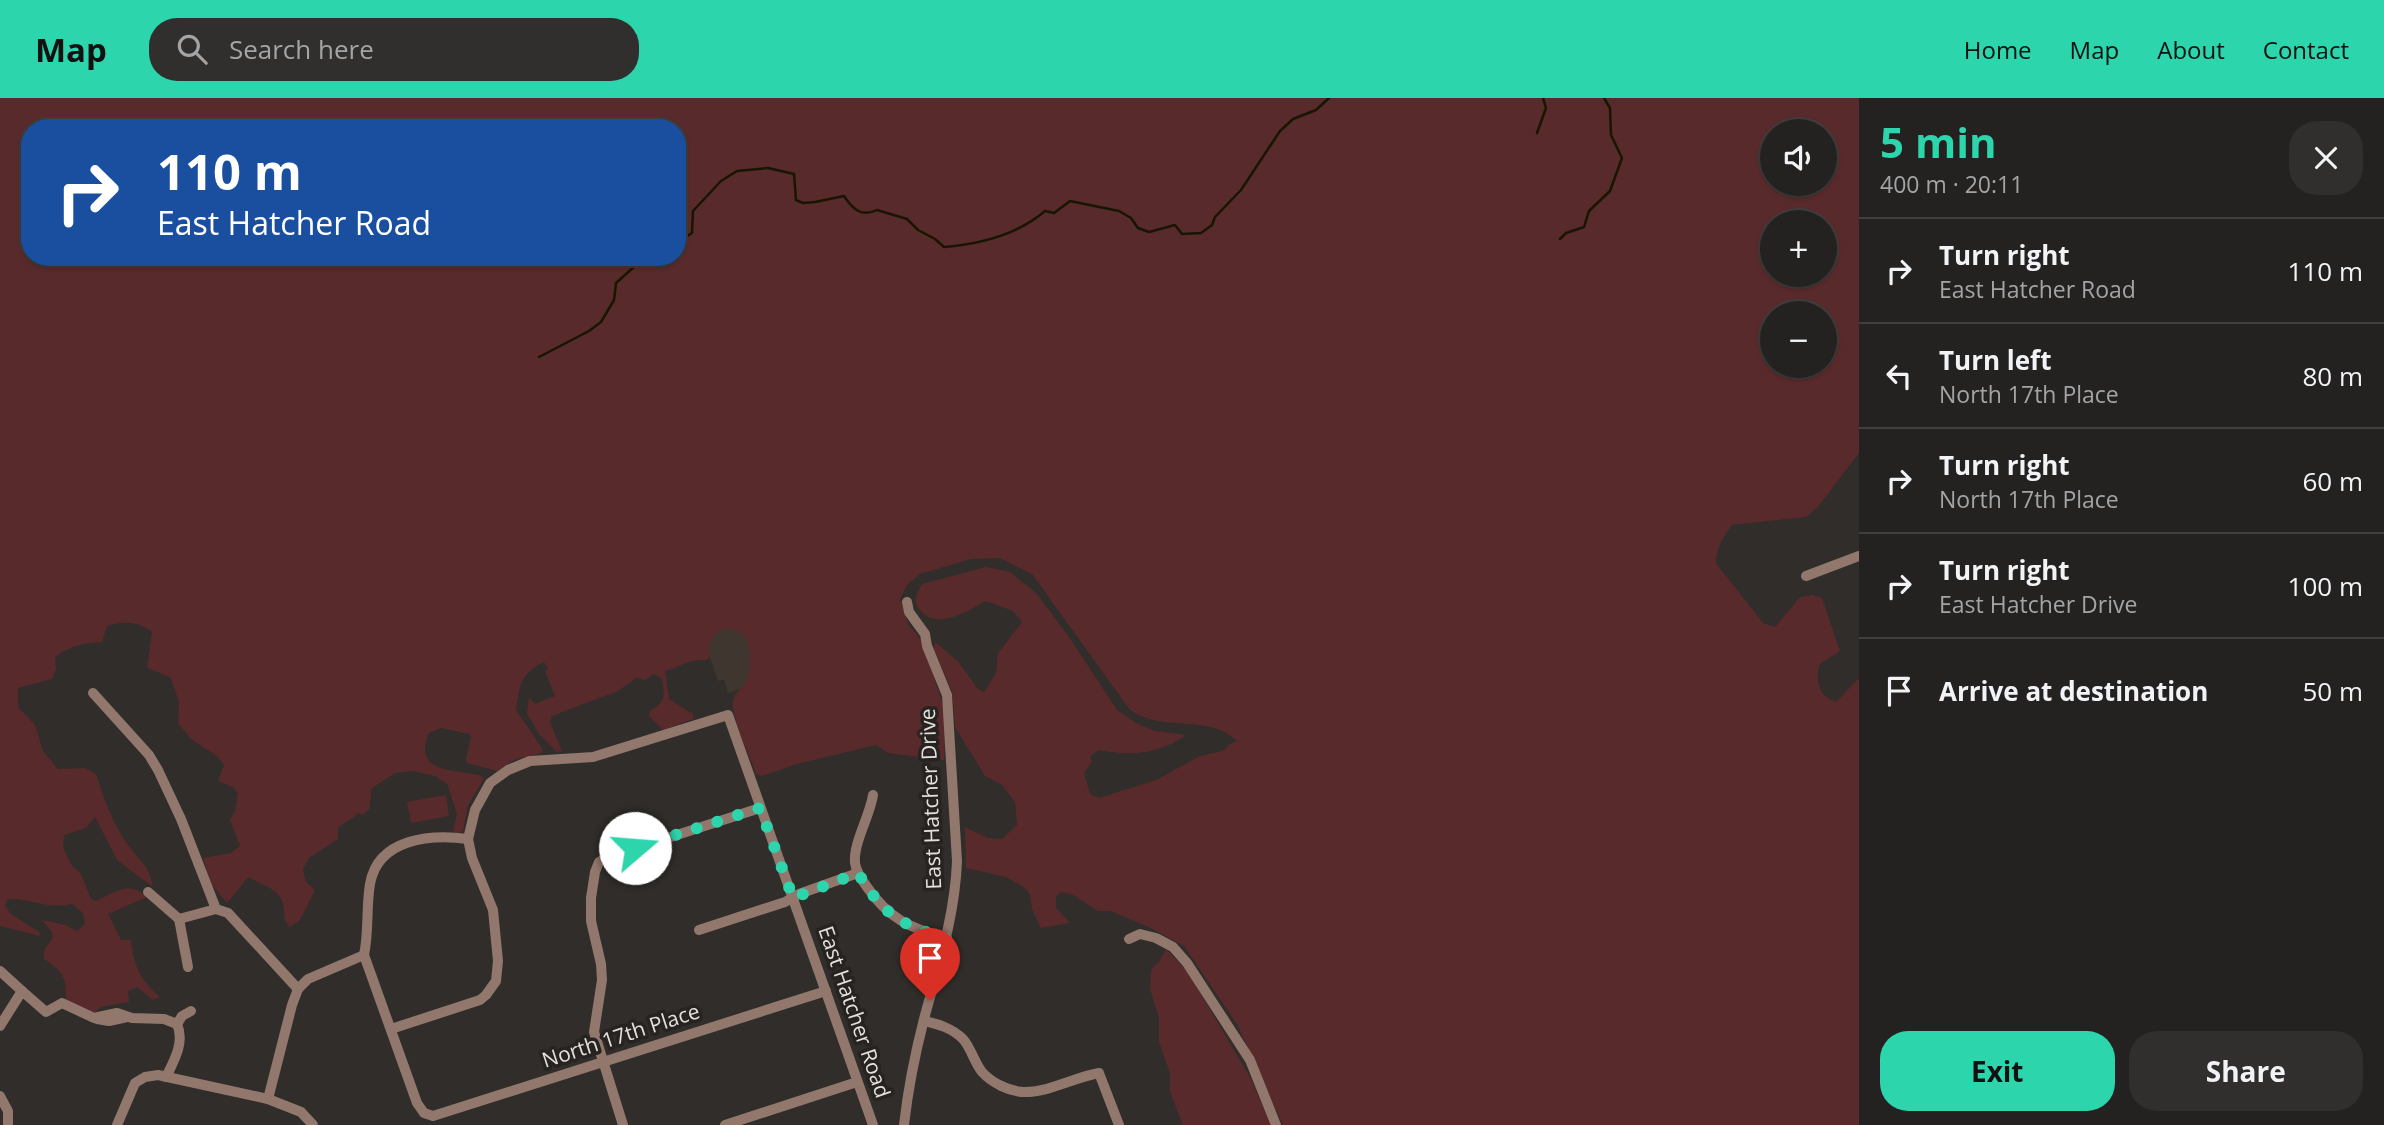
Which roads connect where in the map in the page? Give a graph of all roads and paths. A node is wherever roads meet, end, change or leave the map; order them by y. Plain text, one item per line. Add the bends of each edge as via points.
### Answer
1 (1859, 556) edge
2 (1806, 576) dead end
3 (907, 602) dead end
4 (93, 694) dead end
5 (873, 795) dead end
6 (760, 808) junction
7 (468, 839) junction
8 (858, 873) junction
9 (148, 892) dead end
10 (793, 898) junction
11 (216, 909) junction
12 (180, 919) junction
13 (699, 930) dead end
14 (946, 938) junction
15 (1129, 939) dead end
16 (364, 956) junction
17 (188, 967) dead end
18 (0, 971) edge
19 (298, 989) junction
20 (22, 991) junction
21 (827, 991) junction
22 (191, 1011) dead end
23 (924, 1021) junction
24 (177, 1024) junction
25 (0, 1026) edge
26 (391, 1029) junction
27 (602, 1063) junction
28 (166, 1077) junction
29 (857, 1082) junction
30 (0, 1096) edge
31 (268, 1099) junction
32 (8, 1125) edge
33 (117, 1125) edge
34 (313, 1125) edge
35 (623, 1125) edge
36 (725, 1125) edge
37 (873, 1125) edge
38 (904, 1125) edge
39 (1119, 1125) edge
40 (1276, 1125) edge

1 - 2 street
3 - 14 street, East Hatcher Drive via 925,634 947,695 957,861
4 - 11 street via 158,770
5 - 8 street via 856,850
6 - 7 street, East Hatcher Road via 728,715 593,757 516,766 497,776 482,795
6 - 10 street, East Hatcher Road
6 - 27 street via 599,862 591,901 602,980 594,1032
7 - 16 street via 428,837 388,852 371,879
7 - 26 street via 493,910 496,981 480,1000
8 - 10 street
8 - 14 street via 872,895 900,922
9 - 12 street
10 - 13 street
10 - 21 street, East Hatcher Road
11 - 12 street
11 - 19 street via 228,913
12 - 17 street
14 - 23 street, East Hatcher Drive
15 - 40 street via 1140,934 1156,938 1187,963 1250,1060
16 - 19 street via 308,979
16 - 26 street
18 - 20 street
19 - 31 street
20 - 24 street via 46,1012 62,1003 109,1021 127,1017
20 - 25 street
21 - 27 street, North 17th Place
21 - 29 street, East Hatcher Road
22 - 24 street
23 - 38 street, East Hatcher Drive
23 - 39 street via 950,1029 963,1039 982,1072 1012,1090 1035,1091 1099,1073
24 - 28 street via 178,1051
26 - 27 street, North 17th Place via 417,1103 428,1115
27 - 35 street
28 - 31 street
28 - 33 street via 145,1077 135,1083
29 - 36 street
29 - 37 street, East Hatcher Road
30 - 32 street via 8,1111
31 - 34 street via 301,1112

